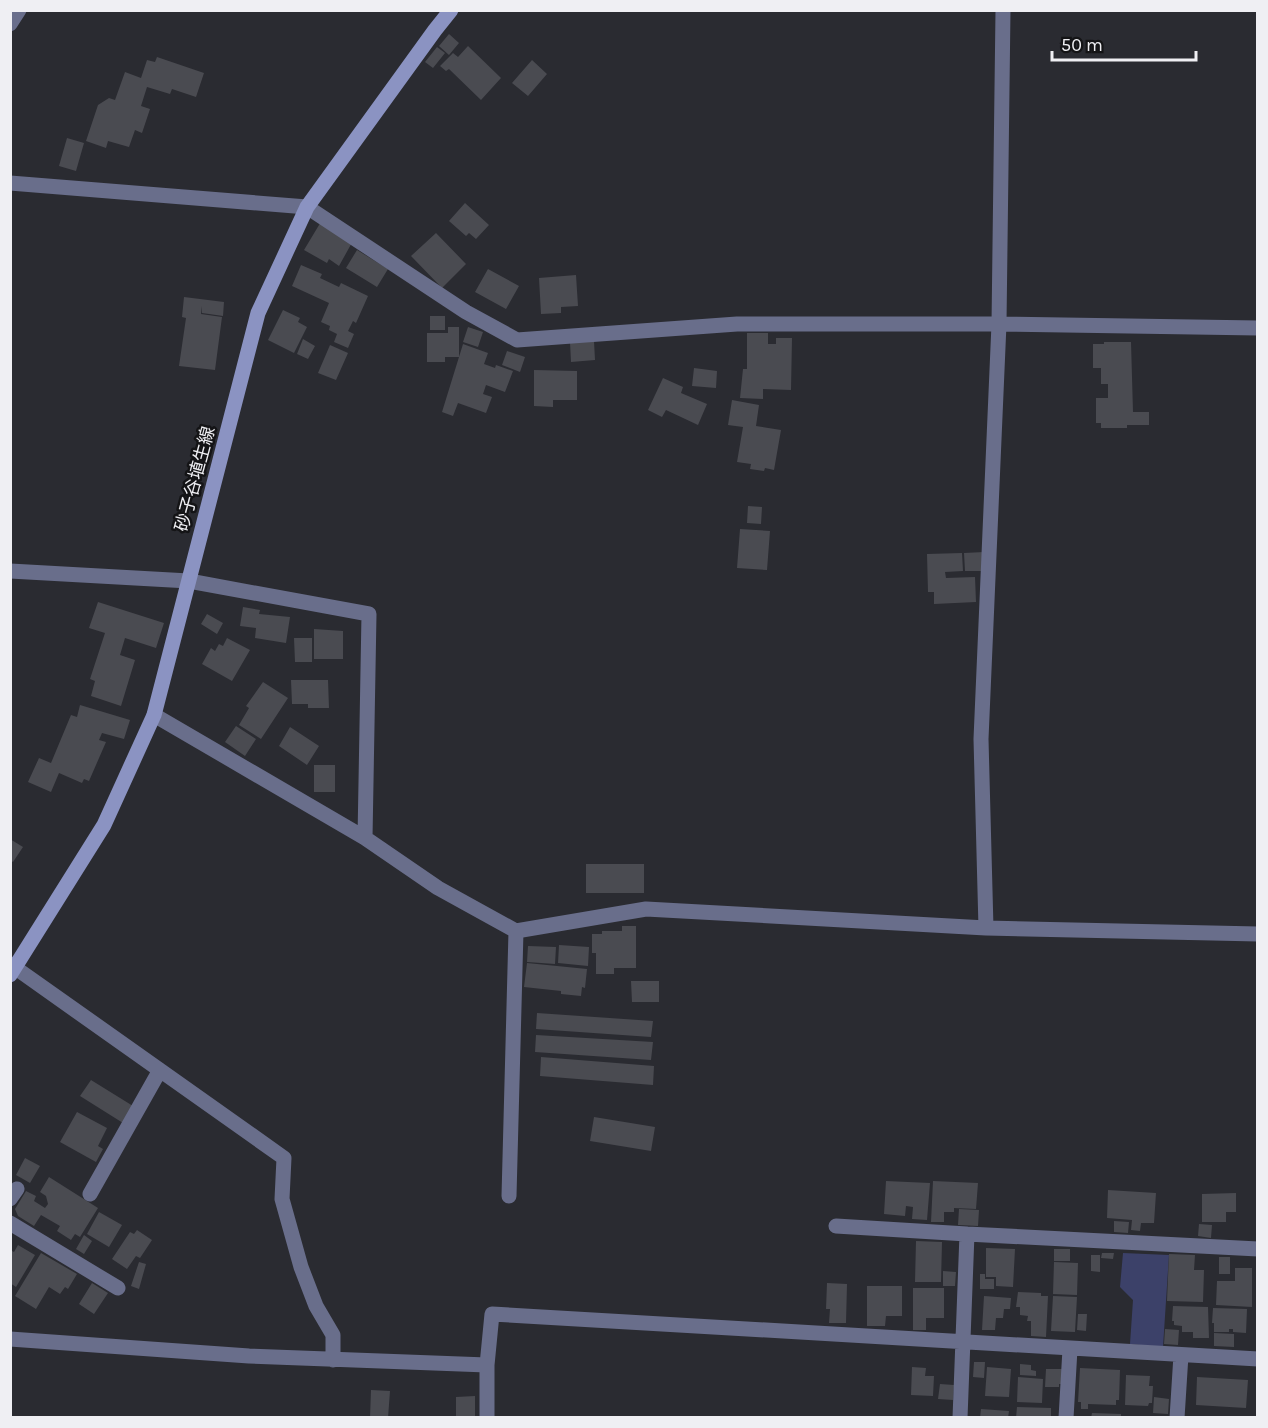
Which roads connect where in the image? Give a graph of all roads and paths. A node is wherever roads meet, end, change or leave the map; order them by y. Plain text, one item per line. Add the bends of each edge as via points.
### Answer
1 (19, 10) edge
2 (451, 10) edge
3 (1003, 10) edge
4 (10, 24) edge
5 (10, 183) edge
6 (307, 207) junction
7 (999, 324) junction
8 (1257, 328) edge
9 (10, 572) edge
10 (189, 581) junction
11 (154, 715) junction
12 (365, 838) junction
13 (986, 928) junction
14 (516, 931) junction
15 (1257, 934) edge
16 (12, 969) edge
17 (160, 1070) junction
18 (90, 1194) dead end
19 (509, 1196) dead end
20 (10, 1223) edge
21 (836, 1226) dead end
22 (967, 1234) junction
23 (1257, 1249) edge
24 (118, 1288) dead end
25 (10, 1339) edge
26 (964, 1342) junction
27 (1070, 1349) junction
28 (1181, 1355) junction
29 (1257, 1359) edge
30 (333, 1360) junction
31 (487, 1365) junction
32 (487, 1418) edge
33 (960, 1418) edge
34 (1066, 1418) edge
35 (1177, 1418) edge

1 - 4 street
2 - 6 main road, 砂子谷埴生線
3 - 7 street
5 - 6 street
6 - 7 street via 466,312 518,340 737,324
6 - 10 main road, 砂子谷埴生線 via 258,313
7 - 8 street
7 - 13 street via 981,739
9 - 10 street
10 - 11 main road, 砂子谷埴生線
10 - 12 street via 369,614
11 - 12 street
11 - 16 main road, 砂子谷埴生線 via 104,825
12 - 14 street via 438,888
13 - 14 street via 646,909
13 - 15 street
14 - 19 street
16 - 17 street
17 - 18 street
17 - 30 street via 284,1158 282,1199 304,1277 333,1335
20 - 24 street
21 - 22 street
22 - 23 street
22 - 26 street
25 - 30 street
26 - 27 street
26 - 31 street via 492,1314
26 - 33 street
27 - 28 street
27 - 34 street
28 - 29 street
28 - 35 street
30 - 31 street
31 - 32 street

